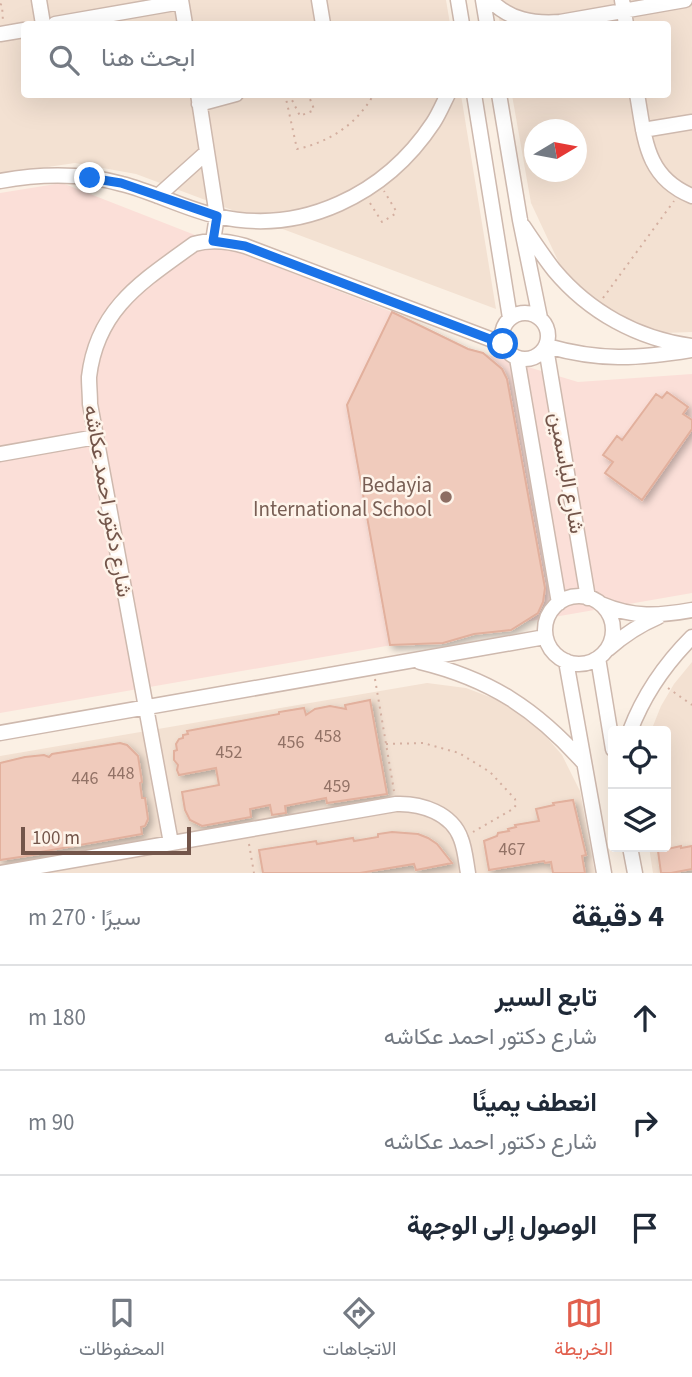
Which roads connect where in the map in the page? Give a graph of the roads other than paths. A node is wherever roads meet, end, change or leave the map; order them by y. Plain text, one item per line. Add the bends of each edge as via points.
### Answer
1 (39, 0) edge
2 (319, 0) edge
3 (458, 0) edge
4 (483, 0) edge
5 (490, 0) edge
6 (685, 0) edge
7 (181, 1) edge
8 (624, 12) edge
9 (42, 21) edge
10 (71, 21) edge
11 (184, 21) edge
12 (322, 21) edge
13 (462, 21) edge
14 (486, 21) edge
15 (530, 21) edge
16 (568, 21) edge
17 (21, 31) edge
18 (2, 34) edge
19 (446, 98) edge
20 (475, 98) edge
21 (500, 98) edge
22 (639, 98) edge
23 (198, 99) edge
24 (692, 121) edge
25 (643, 130) junction
26 (207, 152) junction
27 (0, 181) edge
28 (687, 194) edge
29 (158, 196) junction
30 (217, 216) junction
31 (520, 220) junction
32 (213, 241) junction
33 (510, 318) junction
34 (540, 318) junction
35 (503, 344) junction
36 (546, 347) junction
37 (692, 348) edge
38 (517, 358) junction
39 (96, 437) junction
40 (0, 454) edge
41 (592, 600) junction
42 (559, 603) junction
43 (692, 610) edge
44 (663, 615) junction
45 (545, 637) junction
46 (692, 637) edge
47 (601, 656) junction
48 (411, 660) junction
49 (566, 661) junction
50 (146, 707) junction
51 (610, 726) edge
52 (633, 726) edge
53 (0, 733) edge
54 (586, 765) junction
55 (171, 843) junction
56 (631, 852) edge
57 (0, 873) edge
58 (468, 873) edge
59 (604, 873) edge
60 (635, 873) edge

1 - 9 street
2 - 12 street
3 - 13 street
4 - 14 street
5 - 15 street via 516,18
6 - 8 street
7 - 10 street
7 - 11 street
8 - 16 street
17 - 18 street
19 - 30 street via 408,154 363,192 327,210 289,219
20 - 33 street
21 - 31 street
22 - 25 street
23 - 26 street
24 - 25 street
25 - 28 street via 652,162 665,179
26 - 29 street
26 - 30 street
27 - 29 street via 27,176 90,178
29 - 30 street
30 - 32 street
31 - 34 street
31 - 37 street via 553,269 596,309 648,336
32 - 35 street via 245,246
32 - 39 street, شارع دكتور احمد عكاشه via 194,244 135,288 103,328 89,379
33 - 34 street via 528,313
33 - 35 street via 503,327
34 - 36 street via 549,334
35 - 38 street
36 - 37 street via 625,358
36 - 38 street via 536,357
36 - 41 street, شارع الياسمين
38 - 42 street, شارع الياسمين
39 - 40 street
39 - 50 street, شارع دكتور احمد عكاشه
41 - 42 street via 573,597
41 - 44 street via 639,615
41 - 47 street via 604,608 612,626
42 - 45 street via 546,621
43 - 44 street
44 - 47 street via 623,635
45 - 48 street
45 - 49 street via 552,652
46 - 52 street via 656,679
47 - 49 street via 582,664
47 - 51 street
48 - 50 street
48 - 54 street via 478,680 508,696 537,716
49 - 54 street
50 - 53 street
50 - 55 street, شارع دكتور احمد عكاشه
54 - 59 street
55 - 57 street
55 - 58 street via 410,803 440,814 452,825 461,839
56 - 60 street

